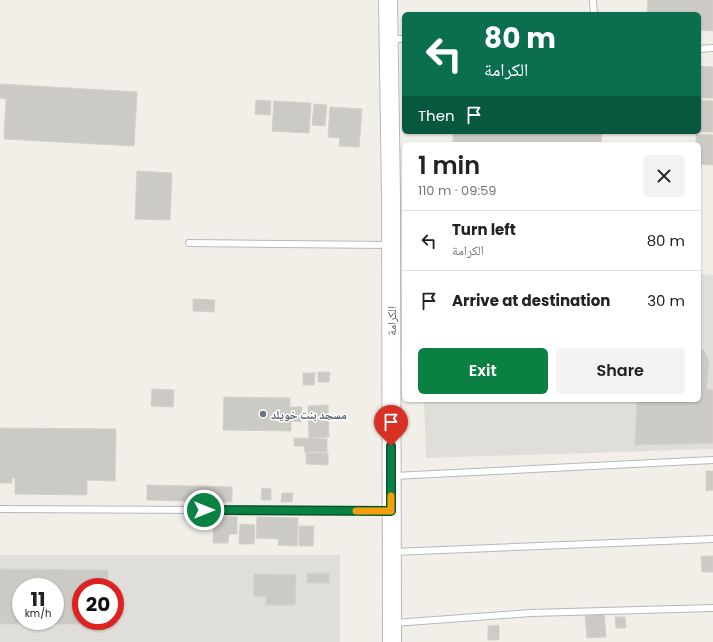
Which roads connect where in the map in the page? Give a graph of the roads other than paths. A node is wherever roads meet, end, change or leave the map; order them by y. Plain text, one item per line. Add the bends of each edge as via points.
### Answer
1 (388, 0) edge
2 (593, 0) edge
3 (594, 12) edge
4 (396, 39) edge
5 (713, 48) edge
6 (701, 49) edge
7 (189, 243) dead end
8 (391, 245) junction
9 (713, 460) edge
10 (391, 476) junction
11 (0, 508) edge
12 (391, 511) junction
13 (713, 539) edge
14 (392, 552) junction
15 (713, 608) edge
16 (392, 624) junction
17 (392, 642) edge

1 - 4 main road, الكرامة
2 - 3 lane
4 - 8 main road, الكرامة
5 - 6 lane
7 - 8 lane
8 - 10 main road, الكرامة
9 - 10 lane
10 - 12 main road, الكرامة
11 - 12 lane
12 - 14 main road, الكرامة
13 - 14 lane
14 - 16 main road, الكرامة
15 - 16 lane via 531,613
16 - 17 main road, الكرامة

